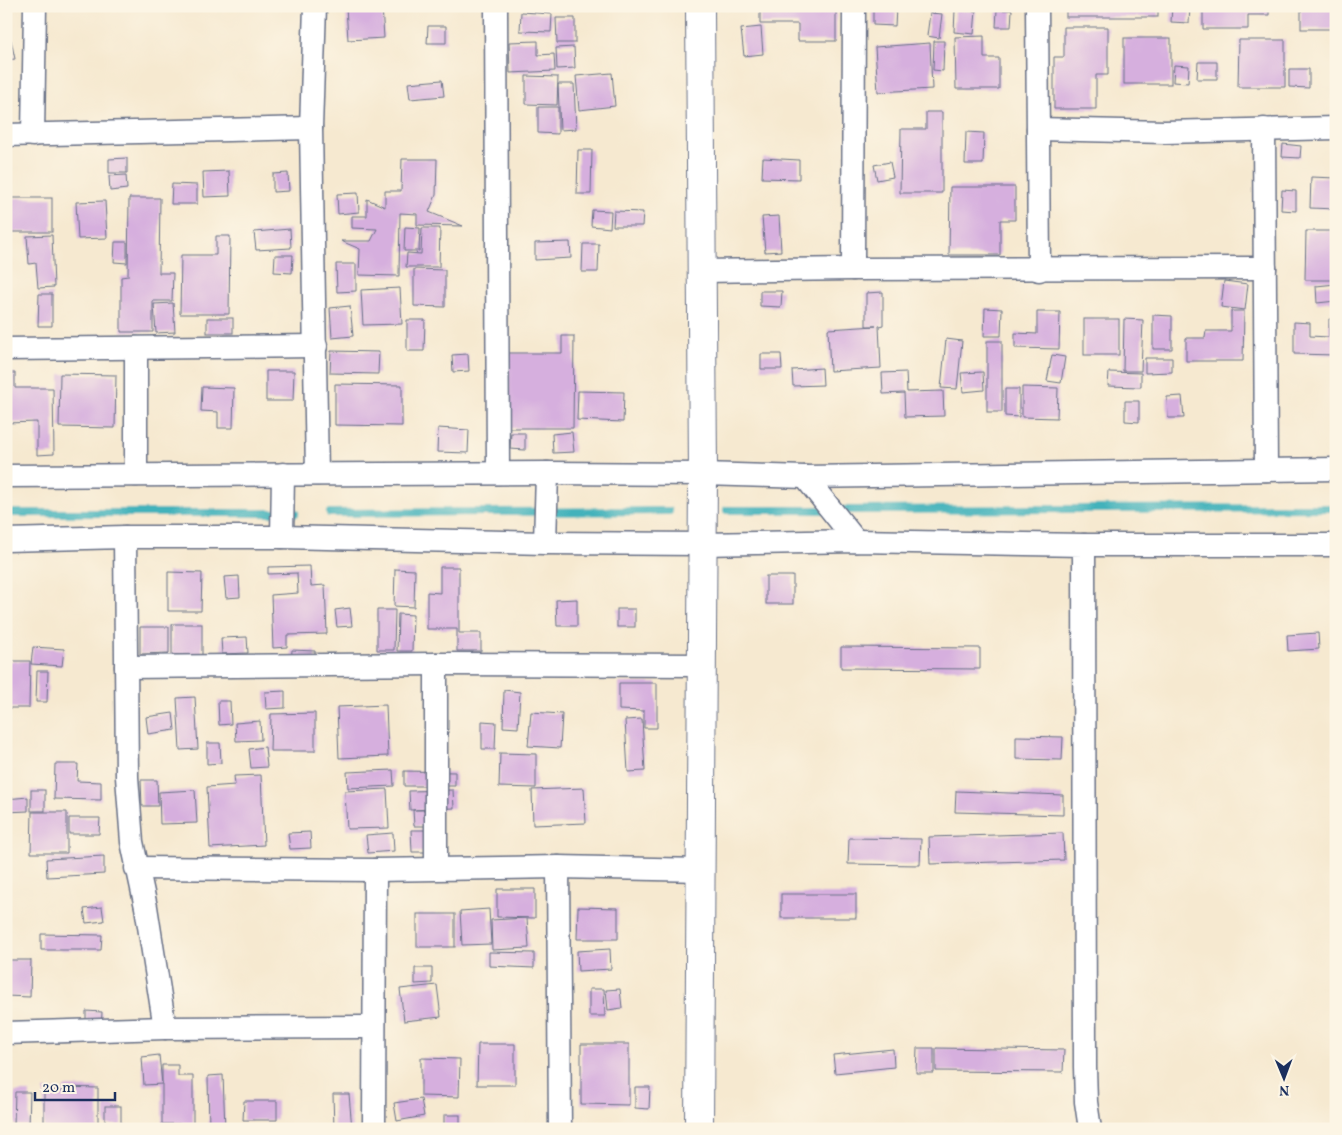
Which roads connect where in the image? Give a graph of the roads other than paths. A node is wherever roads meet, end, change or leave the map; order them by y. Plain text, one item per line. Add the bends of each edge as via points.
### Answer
1 (35, 6) edge
2 (314, 6) edge
3 (496, 6) edge
4 (700, 6) edge
5 (854, 6) edge
6 (1036, 6) edge
7 (311, 128) junction
8 (1264, 128) junction
9 (1336, 128) edge
10 (1038, 129) junction
11 (6, 135) edge
12 (33, 135) junction
13 (1265, 268) junction
14 (853, 269) junction
15 (1039, 270) junction
16 (702, 271) junction
17 (316, 346) junction
18 (136, 348) junction
19 (6, 349) edge
20 (1336, 469) edge
21 (1266, 470) junction
22 (498, 473) junction
23 (547, 473) junction
24 (284, 474) junction
25 (317, 474) junction
26 (704, 474) junction
27 (136, 475) junction
28 (6, 476) edge
29 (805, 477) junction
30 (125, 537) junction
31 (282, 537) junction
32 (6, 540) edge
33 (856, 541) junction
34 (545, 543) junction
35 (702, 544) junction
36 (1084, 545) junction
37 (1336, 545) edge
38 (436, 664) junction
39 (702, 665) junction
40 (126, 667) junction
41 (558, 866) junction
42 (136, 868) junction
43 (436, 868) junction
44 (375, 870) junction
45 (702, 870) junction
46 (373, 1027) junction
47 (165, 1028) junction
48 (6, 1033) edge
49 (374, 1129) edge
50 (560, 1129) edge
51 (699, 1129) edge
52 (1090, 1129) edge

1 - 12 street
2 - 7 street
3 - 22 street
4 - 16 street
5 - 14 street
6 - 10 street
7 - 12 street
7 - 17 street
8 - 9 street
8 - 10 street via 1164,132
8 - 13 street
10 - 15 street
11 - 12 street
13 - 15 street
13 - 21 street
14 - 15 street
14 - 16 street
16 - 26 street
17 - 18 street
17 - 25 street
18 - 19 street
18 - 27 street
20 - 21 street
21 - 29 street
22 - 23 street
22 - 25 street
23 - 26 street
23 - 34 street
24 - 25 street
24 - 27 street
24 - 31 street
26 - 29 street
26 - 35 street
27 - 28 street
29 - 33 street
30 - 31 street
30 - 32 street
30 - 40 street
31 - 34 street
33 - 35 street
33 - 36 street
34 - 35 street
35 - 39 street
36 - 37 street
36 - 52 street via 1085,1066
38 - 39 street
38 - 40 street
38 - 43 street
39 - 45 street
40 - 42 street via 127,777
41 - 43 street
41 - 45 street
41 - 50 street
42 - 44 street
42 - 47 street via 146,907
43 - 44 street
44 - 46 street
45 - 51 street
46 - 47 street
46 - 49 street
47 - 48 street

